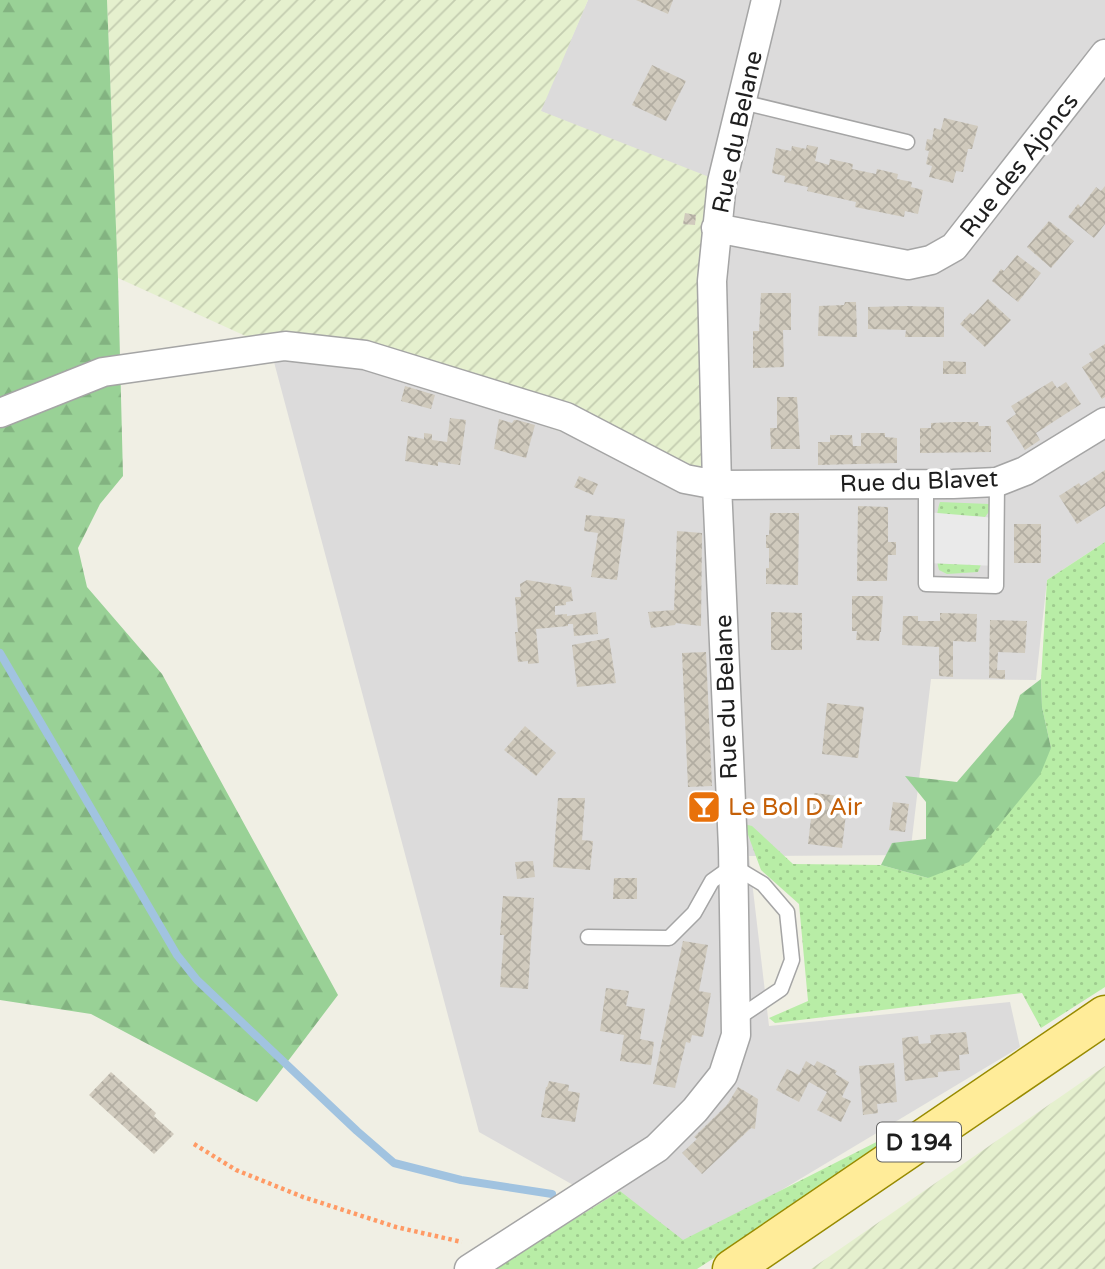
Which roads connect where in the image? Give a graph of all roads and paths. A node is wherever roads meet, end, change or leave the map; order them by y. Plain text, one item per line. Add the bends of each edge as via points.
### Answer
1 (766, 0) edge
2 (1105, 54) edge
3 (742, 102) junction
4 (907, 142) dead end
5 (716, 228) junction
6 (0, 413) edge
7 (1105, 422) edge
8 (997, 482) junction
9 (926, 484) junction
10 (718, 485) junction
11 (733, 866) junction
12 (589, 937) dead end
13 (1105, 1015) edge
14 (735, 1020) junction
15 (1105, 1029) edge
16 (194, 1144) dead end
17 (497, 1250) junction
18 (469, 1269) edge
19 (733, 1269) edge
20 (759, 1269) edge

1 - 3 street, Rue du Belane
2 - 5 street, Rue des Ajoncs via 954,247 931,260 908,265
3 - 4 lane
3 - 5 street, Rue du Belane
5 - 10 street, Rue du Belane via 712,281
6 - 10 street, Rue du Blavet via 103,372 285,346 365,355 566,417 685,479
7 - 8 street, Rue du Blavet via 1025,471
8 - 9 street, Rue du Blavet
8 - 9 lane via 996,586 926,584
9 - 10 street, Rue du Blavet
10 - 11 street, Rue du Belane
11 - 12 lane via 712,881 694,913 669,938
11 - 14 street, Rue du Belane
11 - 14 lane via 764,884 787,912 792,960 781,989
13 - 19 main road, D 194
14 - 17 street, Rue du Belane via 736,1035 723,1075 657,1148
15 - 20 main road, D 194
16 - 17 path via 236,1170 303,1196 396,1227
17 - 18 street, Rue du Belane

